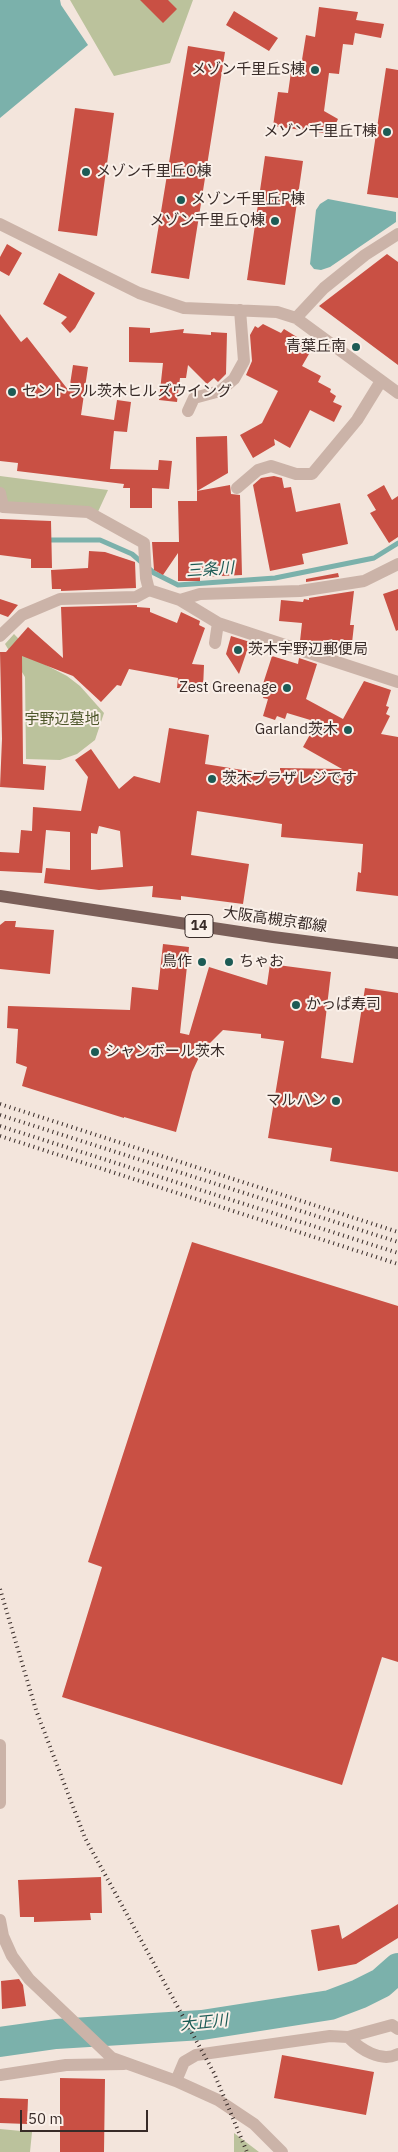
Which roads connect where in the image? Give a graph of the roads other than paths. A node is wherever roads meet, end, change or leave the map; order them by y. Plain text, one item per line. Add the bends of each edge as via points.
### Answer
1 (0, 224) edge
2 (398, 234) edge
3 (240, 310) junction
4 (296, 318) junction
5 (381, 381) junction
6 (398, 393) edge
7 (188, 411) dead end
8 (237, 488) dead end
9 (0, 493) edge
10 (398, 564) edge
11 (148, 584) junction
12 (180, 600) junction
13 (218, 623) junction
14 (0, 636) edge
15 (215, 644) dead end
16 (398, 682) edge
17 (0, 896) edge
18 (398, 953) edge
19 (0, 1746) edge
20 (0, 1803) edge
21 (0, 1920) edge
22 (398, 2028) edge
23 (348, 2037) junction
24 (398, 2054) edge
25 (129, 2064) junction
26 (0, 2075) edge
27 (176, 2081) junction
28 (282, 2152) edge

1 - 3 street via 139,293 184,308
2 - 4 street via 324,288
3 - 4 street via 276,312
3 - 7 street via 244,362 234,379 220,391 194,398
4 - 5 street
5 - 6 street
5 - 8 street via 357,420 312,474 296,474 271,466 258,470
9 - 11 street via 3,507 88,512 144,543
10 - 12 street via 364,581 300,591 200,594
11 - 12 street
11 - 14 street via 136,597 60,599 22,615
12 - 13 street
13 - 15 street
13 - 16 street
17 - 18 main road, 大阪高槻京都線 / 14
19 - 20 street
21 - 25 street via 12,1956 29,1979 112,2058
22 - 23 street via 392,2025
23 - 24 street via 361,2049 374,2054
23 - 27 street via 330,2036 196,2055 184,2062
25 - 26 street via 66,2065
25 - 27 street
27 - 28 street via 218,2100 254,2124

